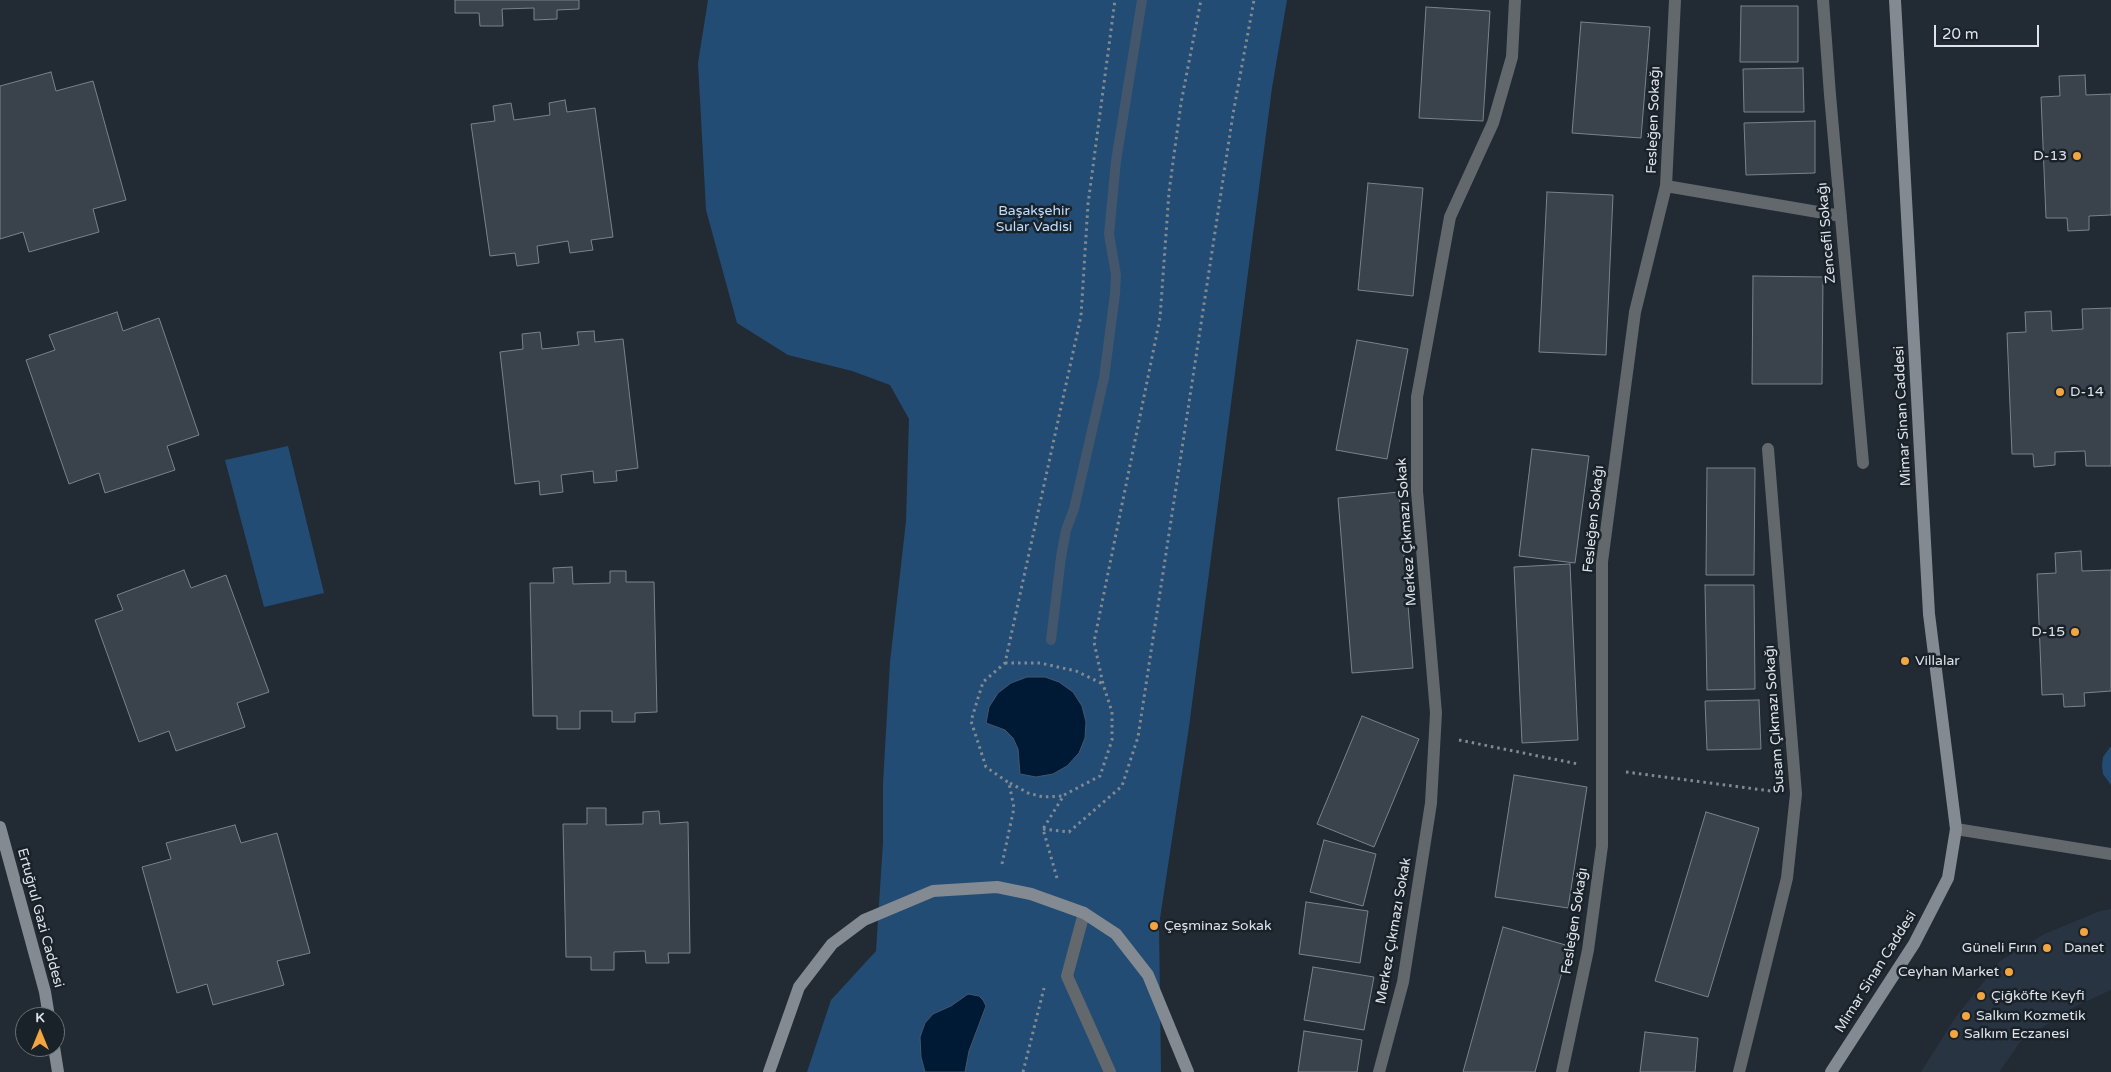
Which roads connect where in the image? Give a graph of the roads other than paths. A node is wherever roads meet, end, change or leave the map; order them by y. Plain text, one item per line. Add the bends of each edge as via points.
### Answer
1 (1515, 0) edge
2 (1675, 0) edge
3 (1823, 0) edge
4 (1895, 0) edge
5 (1666, 186) junction
6 (1841, 216) junction
7 (1768, 448) dead end
8 (1863, 463) dead end
9 (0, 827) edge
10 (1956, 829) junction
11 (2111, 854) edge
12 (1084, 914) junction
13 (47, 1007) edge
14 (56, 1057) edge
15 (58, 1072) edge
16 (768, 1072) edge
17 (1110, 1072) edge
18 (1188, 1072) edge
19 (1379, 1072) edge
20 (1562, 1072) edge
21 (1740, 1072) edge
22 (1831, 1072) edge

1 - 19 street, Merkez Çıkmazı Sokak via 1512,57 1493,123 1450,217 1417,397 1417,491 1436,713 1435,735 1431,803 1403,982
2 - 5 street, Fesleğen Sokağı
3 - 6 street, Zencefil Sokağı
4 - 10 street, Mimar Sinan Caddesi via 1928,614
5 - 6 street
5 - 20 street, Fesleğen Sokağı via 1635,312 1602,562 1601,855 1588,950
6 - 8 street, Zencefil Sokağı
7 - 21 street, Susam Çıkmazı Sokağı via 1796,794 1787,878
9 - 13 street, Ertuğrul Gazi Caddesi
10 - 11 street
10 - 22 street, Mimar Sinan Caddesi via 1948,878 1914,944
12 - 16 street via 1031,894 997,887 932,891 864,920 832,944 799,987
12 - 17 street via 1067,976
12 - 18 street via 1116,934 1148,975
14 - 15 street

